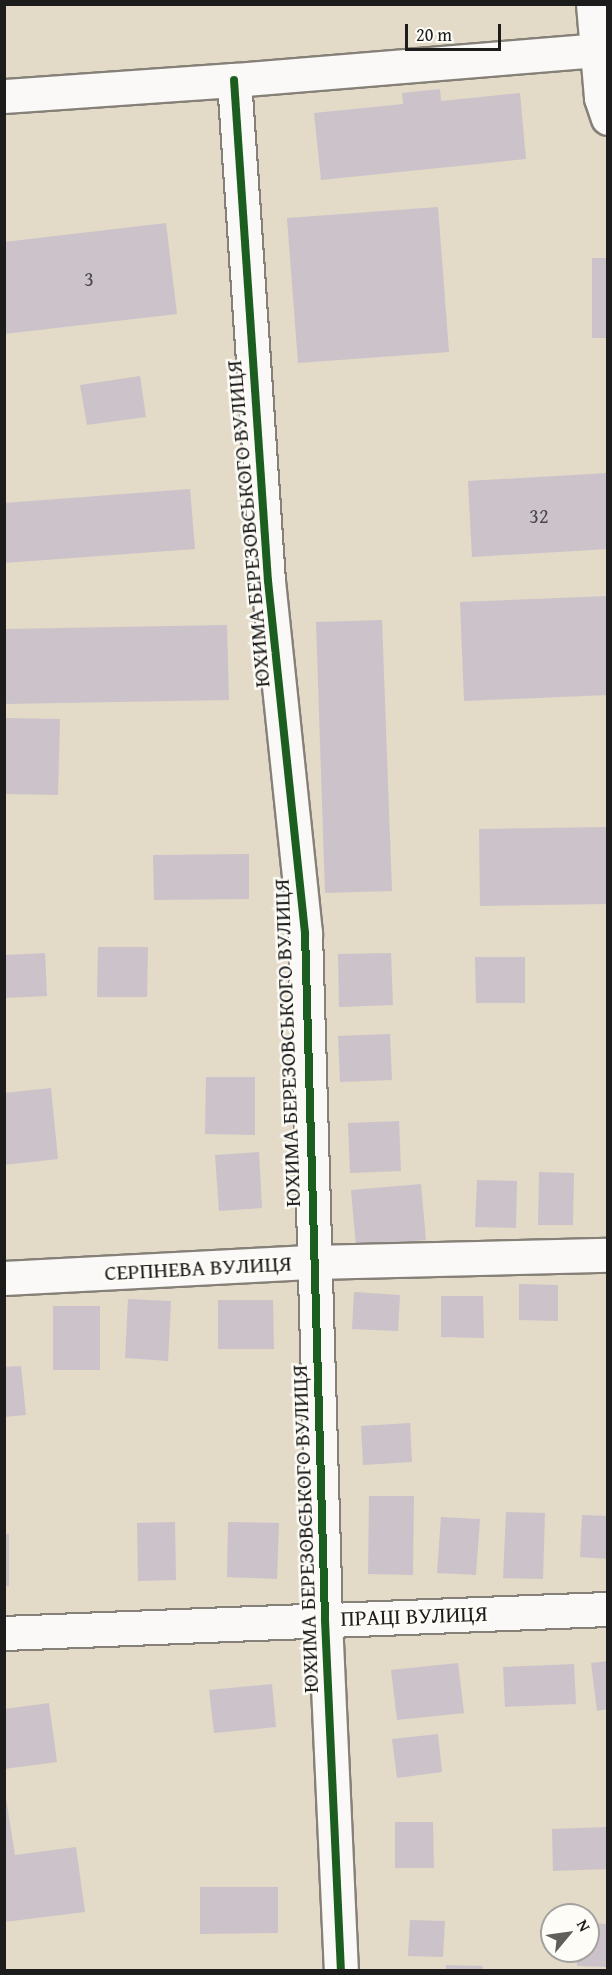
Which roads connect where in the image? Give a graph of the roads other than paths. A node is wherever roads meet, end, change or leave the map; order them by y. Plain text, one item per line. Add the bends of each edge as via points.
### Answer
1 (593, 4) edge
2 (596, 50) junction
3 (234, 81) junction
4 (4, 96) edge
5 (608, 118) edge
6 (608, 1255) edge
7 (314, 1262) junction
8 (4, 1278) edge
9 (608, 1610) edge
10 (325, 1620) junction
11 (4, 1633) edge
12 (341, 1971) edge

1 - 2 street
2 - 3 street
2 - 5 street via 601,98
3 - 4 street
3 - 7 street, ЮХИМА БЕРЕЗОВСЬКОГО ВУЛИЦЯ via 268,581 305,933
6 - 7 street, СЕРПНЕВА ВУЛИЦЯ
7 - 8 street, СЕРПНЕВА ВУЛИЦЯ
7 - 10 street, ЮХИМА БЕРЕЗОВСЬКОГО ВУЛИЦЯ
9 - 10 street, ПРАЦІ ВУЛИЦЯ
10 - 11 street, ПРАЦІ ВУЛИЦЯ
10 - 12 street, ЮХИМА БЕРЕЗОВСЬКОГО ВУЛИЦЯ

